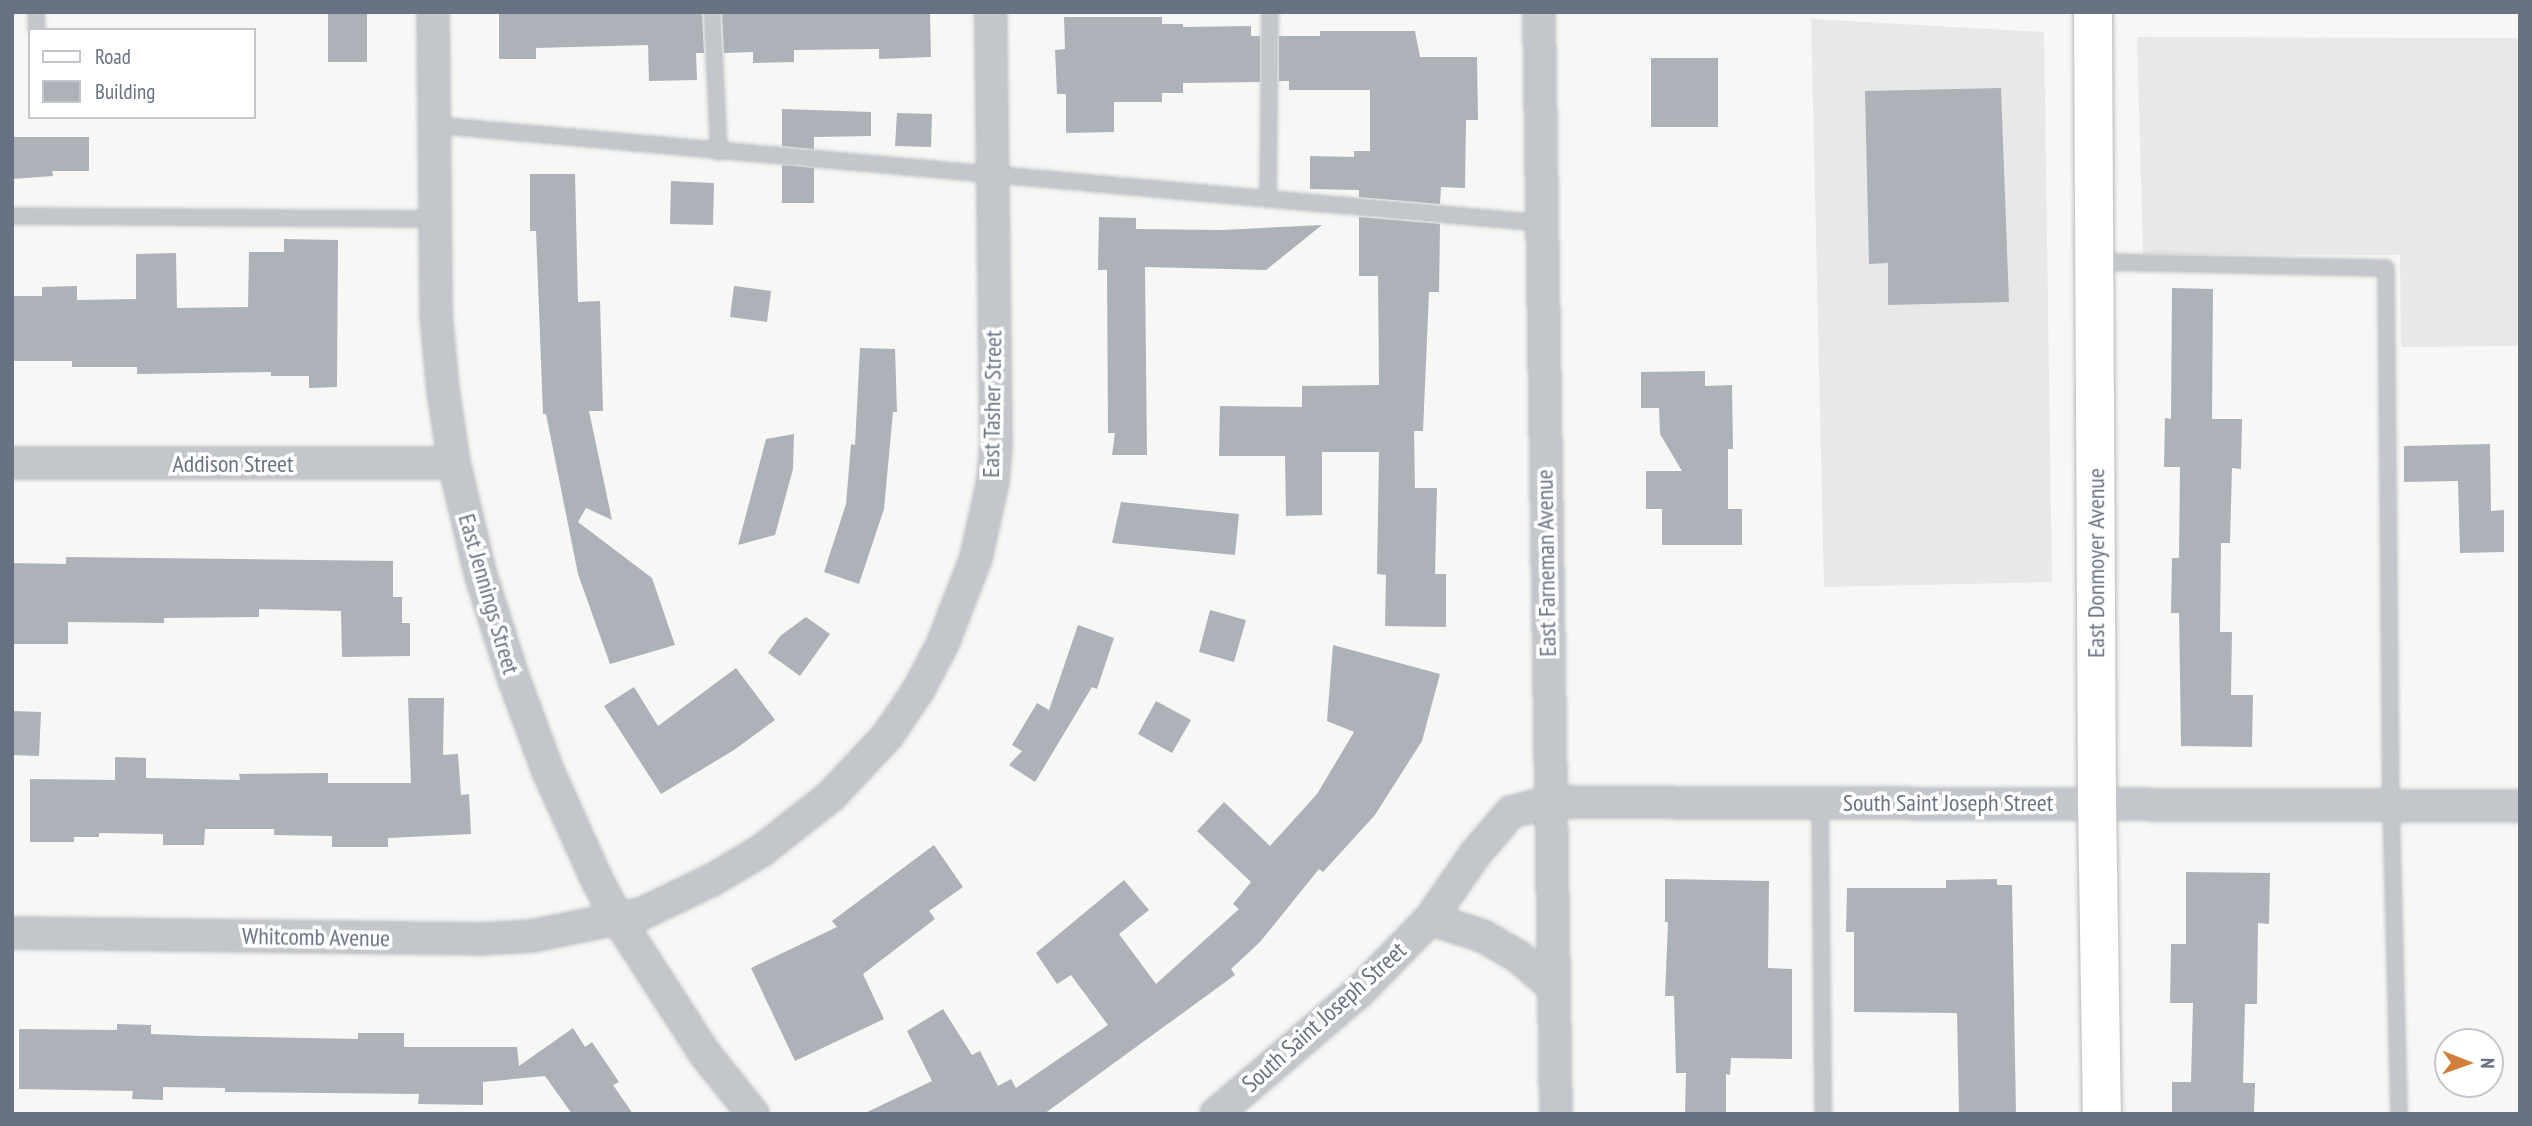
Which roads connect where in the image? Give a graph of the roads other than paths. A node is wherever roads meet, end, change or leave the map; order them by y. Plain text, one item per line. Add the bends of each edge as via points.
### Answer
1 (433, 12) edge
2 (712, 12) edge
3 (991, 12) edge
4 (1270, 12) edge
5 (1539, 12) edge
6 (2093, 12) edge
7 (434, 125) junction
8 (719, 152) junction
9 (991, 174) junction
10 (1268, 199) junction
11 (12, 216) edge
12 (434, 219) junction
13 (1541, 223) junction
14 (2096, 262) junction
15 (12, 463) edge
16 (454, 463) junction
17 (1550, 802) junction
18 (1820, 803) junction
19 (2097, 803) junction
20 (2391, 805) junction
21 (2520, 806) edge
22 (618, 919) junction
23 (1430, 919) junction
24 (12, 933) edge
25 (1552, 986) junction
26 (753, 1114) edge
27 (1216, 1114) edge
28 (1556, 1114) edge
29 (1823, 1114) edge
30 (2102, 1114) edge
31 (2399, 1114) edge

1 - 7 street, East Jennings Street
2 - 8 lane
3 - 9 street, East Tasher Street
4 - 10 lane
5 - 13 street, East Farneman Avenue
6 - 14 street, East Donmoyer Avenue
7 - 8 lane
7 - 12 street, East Jennings Street
8 - 9 lane
9 - 10 lane
9 - 22 street, East Tasher Street via 993,481 976,558 943,643 888,735 802,822 712,880 641,914
10 - 13 lane
11 - 12 lane
12 - 16 street, East Jennings Street via 436,315
13 - 17 street, East Farneman Avenue
14 - 19 street, East Donmoyer Avenue
14 - 20 lane via 2386,268
15 - 16 street, Addison Street
16 - 22 street, East Jennings Street via 481,576 513,677 548,772
17 - 18 street, South Saint Joseph Street
17 - 23 street, South Saint Joseph Street via 1511,812
17 - 25 street, East Farneman Avenue
18 - 19 street, South Saint Joseph Street
18 - 29 lane
19 - 20 street, South Saint Joseph Street
19 - 30 street, East Donmoyer Avenue
20 - 21 street, South Saint Joseph Street
20 - 31 lane
22 - 24 street, Whitcomb Avenue via 532,936 478,939
22 - 26 street, East Jennings Street via 705,1054
23 - 25 street via 1483,936 1519,957
23 - 27 street, South Saint Joseph Street via 1359,992
25 - 28 street, East Farneman Avenue

